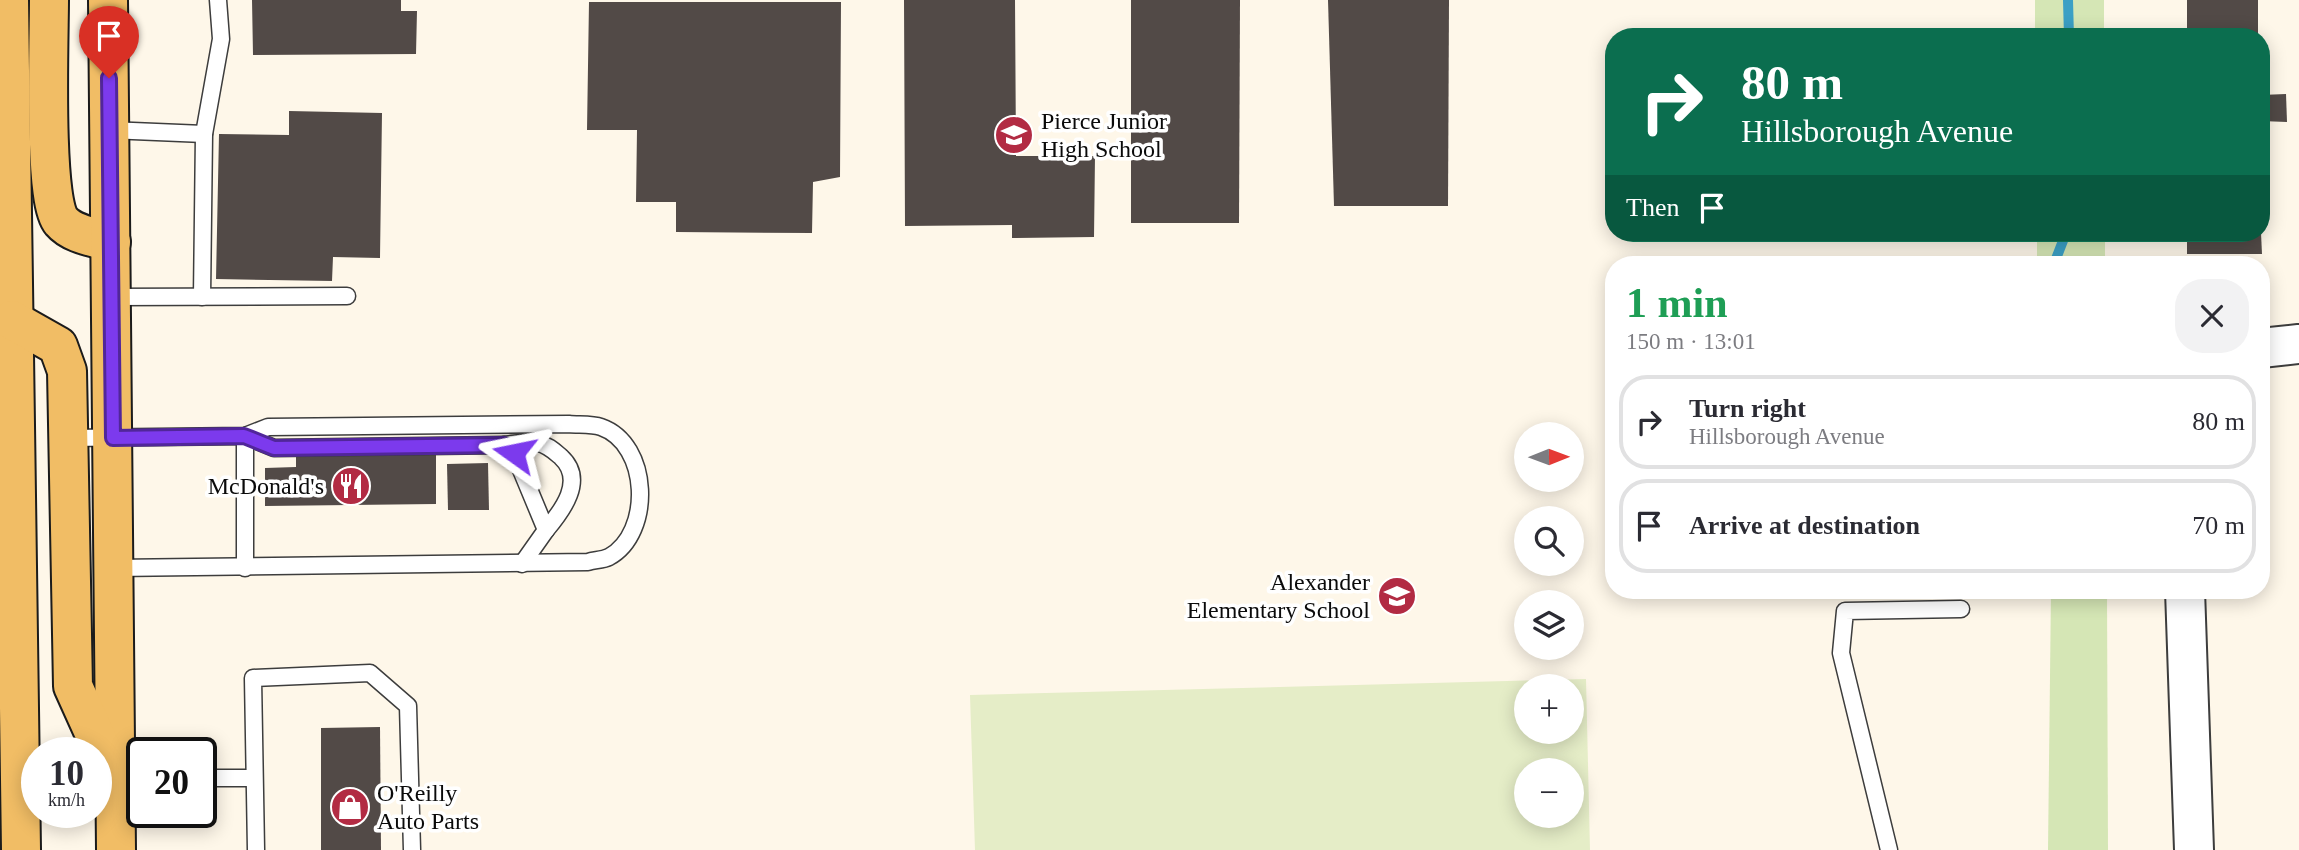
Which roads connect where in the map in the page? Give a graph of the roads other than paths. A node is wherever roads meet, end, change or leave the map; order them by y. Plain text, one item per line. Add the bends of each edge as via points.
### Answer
1 (48, 0) edge
2 (108, 0) edge
3 (218, 0) edge
4 (6, 16) edge
5 (110, 130) junction
6 (204, 134) junction
7 (5, 136) edge
8 (111, 242) junction
9 (347, 296) dead end
10 (111, 297) junction
11 (202, 297) junction
12 (6, 316) edge
13 (2299, 344) edge
14 (2270, 347) edge
15 (244, 436) junction
16 (68, 438) junction
17 (113, 438) junction
18 (504, 445) junction
19 (546, 530) junction
20 (522, 564) junction
21 (114, 568) junction
22 (245, 568) junction
23 (2185, 599) edge
24 (1961, 610) dead end
25 (9, 684) edge
26 (126, 737) edge
27 (126, 774) edge
28 (217, 778) edge
29 (253, 778) junction
30 (126, 795) edge
31 (21, 833) edge
32 (46, 850) edge
33 (116, 850) edge
34 (256, 850) edge
35 (412, 850) edge
36 (1889, 850) edge
37 (2194, 850) edge

1 - 8 main road via 55,211 74,231
2 - 5 main road
3 - 6 lane via 221,39
4 - 7 main road
5 - 6 lane
5 - 8 main road
6 - 11 lane
7 - 12 main road
8 - 10 main road
9 - 11 lane
10 - 11 lane
10 - 17 main road
12 - 16 main road via 58,346 66,371
12 - 25 main road
13 - 14 street
15 - 17 lane
15 - 18 lane via 274,448
15 - 20 lane via 268,427 601,427 630,451 639,480 639,508 630,537 609,557
15 - 22 lane
16 - 17 lane
16 - 27 main road via 73,686
17 - 21 main road
18 - 19 lane via 514,453
18 - 19 lane via 535,442 550,447 571,473 572,488 565,508
19 - 20 lane
20 - 22 lane
21 - 22 lane
21 - 26 main road
23 - 37 street
24 - 36 lane via 1845,611 1841,653
25 - 31 main road
28 - 29 lane
29 - 34 lane
29 - 35 lane via 253,678 370,673 408,706
30 - 33 main road
31 - 32 main road

